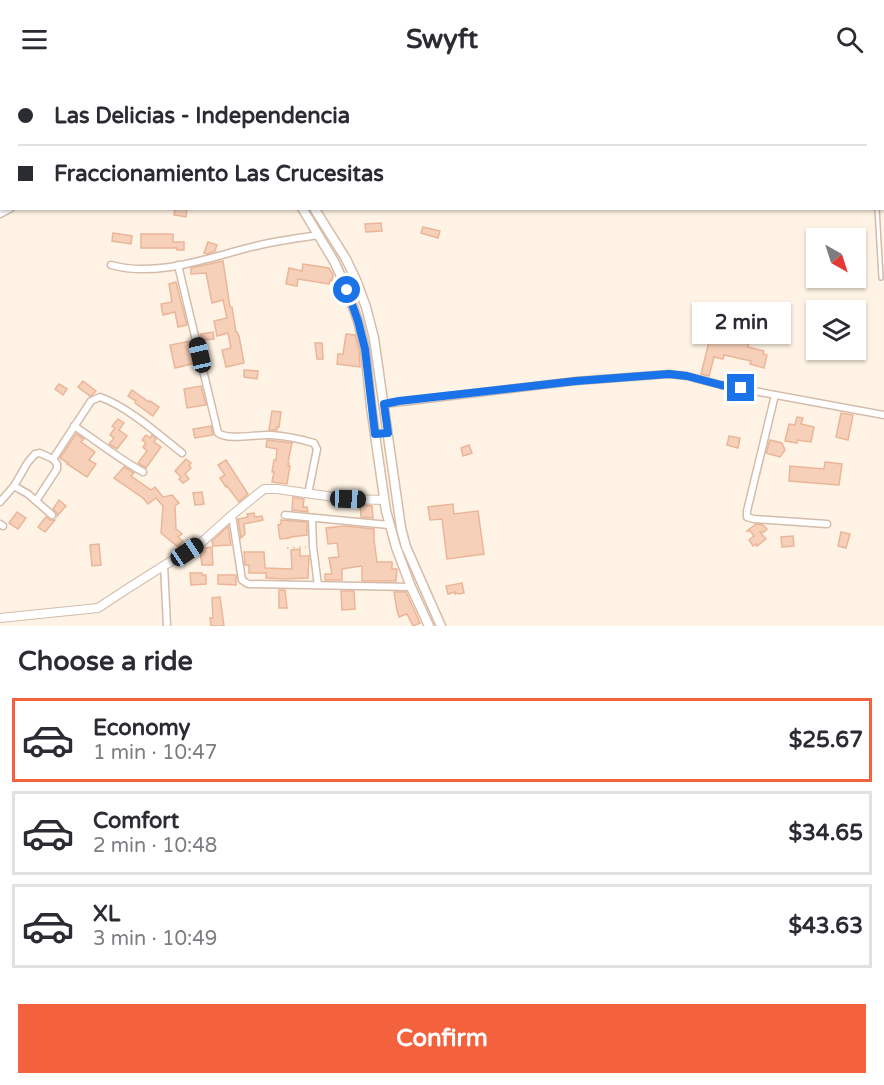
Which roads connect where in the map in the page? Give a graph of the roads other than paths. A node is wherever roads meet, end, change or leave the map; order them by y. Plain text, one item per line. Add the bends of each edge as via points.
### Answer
1 (303, 210) edge
2 (315, 210) edge
3 (877, 210) edge
4 (319, 235) junction
5 (111, 265) dead end
6 (178, 266) junction
7 (881, 279) dead end
8 (775, 395) junction
9 (384, 404) junction
10 (884, 415) edge
11 (74, 426) junction
12 (388, 433) junction
13 (375, 434) junction
14 (182, 453) dead end
15 (55, 462) junction
16 (143, 472) dead end
17 (14, 486) junction
18 (308, 494) junction
19 (384, 500) junction
20 (36, 501) junction
21 (0, 502) edge
22 (232, 514) junction
23 (285, 514) dead end
24 (52, 515) dead end
25 (312, 518) junction
26 (827, 524) dead end
27 (389, 525) junction
28 (164, 565) junction
29 (318, 585) junction
30 (411, 587) junction
31 (0, 618) edge
32 (167, 626) edge
33 (429, 626) edge
34 (441, 626) edge

1 - 4 main road
2 - 9 main road via 346,259 366,308
3 - 7 lane
4 - 6 street
4 - 13 main road via 335,263 358,321
5 - 6 street via 137,269
6 - 18 street via 218,433 225,437 269,435 314,443 317,449
8 - 9 street via 669,374
8 - 10 street
8 - 26 street via 747,517
9 - 12 main road
11 - 14 street via 92,401 100,397 112,401
11 - 15 street
11 - 16 street
12 - 13 main road
12 - 34 main road via 400,528
13 - 19 main road
15 - 17 street via 35,454
15 - 20 street via 57,469
17 - 20 street
17 - 21 street
18 - 19 street
18 - 22 street via 264,489
19 - 27 main road
20 - 24 street
22 - 28 street via 203,541
22 - 29 street via 243,580 248,584
23 - 25 street
25 - 27 street
25 - 29 street
27 - 30 main road
28 - 31 street via 98,608
28 - 32 street
29 - 30 street
30 - 33 main road

